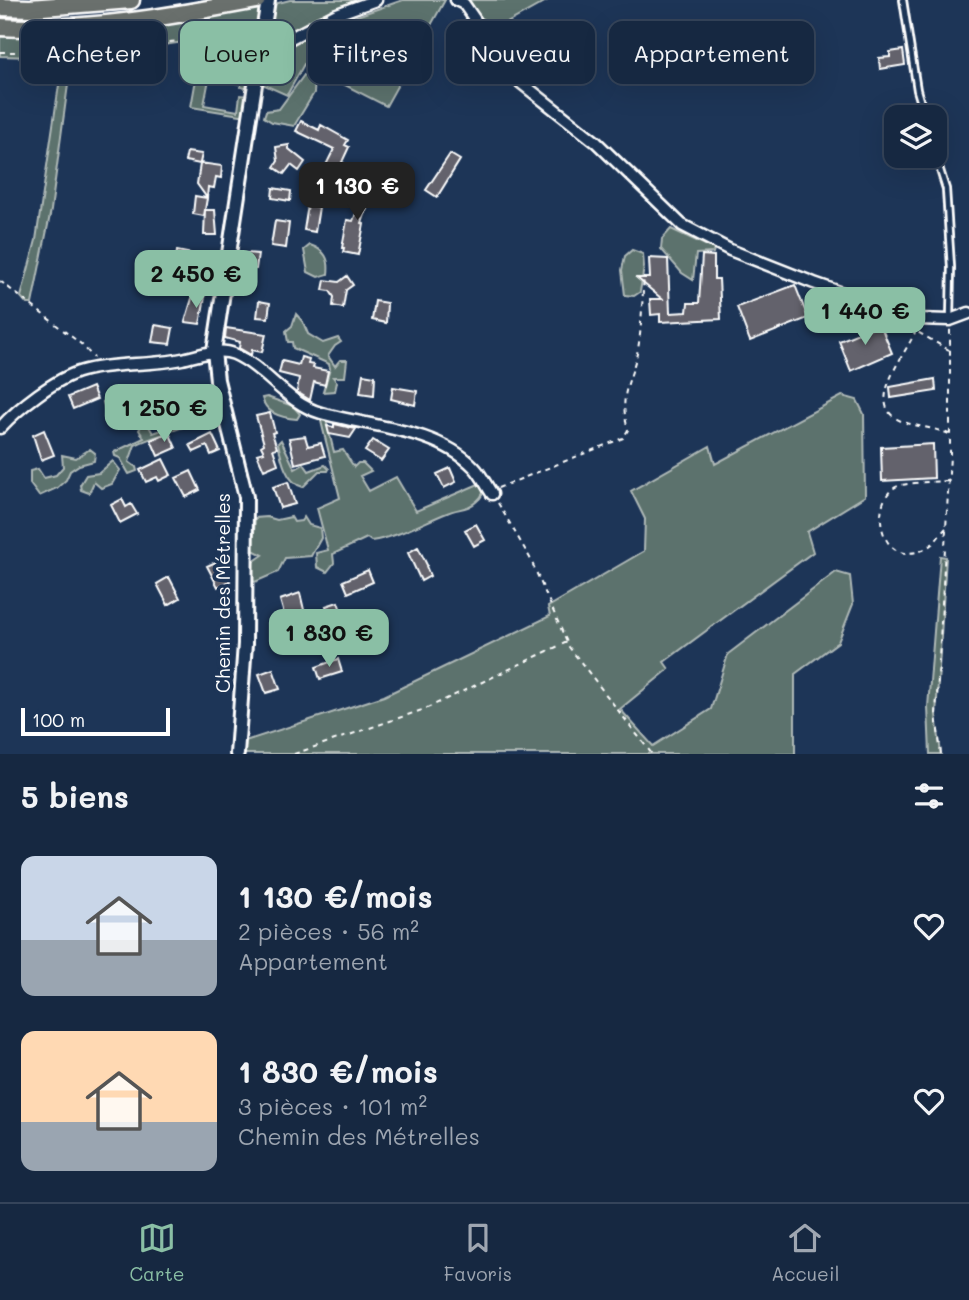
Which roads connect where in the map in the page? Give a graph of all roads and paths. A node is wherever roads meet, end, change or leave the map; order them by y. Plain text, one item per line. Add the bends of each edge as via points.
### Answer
1 (131, 0) edge
2 (257, 0) edge
3 (268, 0) edge
4 (376, 0) edge
5 (456, 0) edge
6 (903, 0) edge
7 (0, 7) edge
8 (265, 21) edge
9 (0, 27) edge
10 (294, 32) edge
11 (180, 40) edge
12 (0, 52) edge
13 (256, 84) edge
14 (922, 105) edge
15 (939, 168) edge
16 (644, 277) dead end
17 (0, 281) edge
18 (814, 284) junction
19 (969, 313) edge
20 (917, 319) junction
21 (950, 320) junction
22 (916, 331) junction
23 (949, 350) junction
24 (214, 351) junction
25 (102, 367) junction
26 (0, 428) edge
27 (950, 434) junction
28 (949, 481) junction
29 (492, 494) junction
30 (947, 526) junction
31 (567, 642) junction
32 (237, 754) edge
33 (294, 754) edge
34 (652, 754) edge
35 (941, 754) edge

1 - 7 highway
2 - 9 highway via 120,24
3 - 8 street, Chemin des Métrelles
4 - 10 street
5 - 18 street via 464,4 515,78 596,142 682,225
6 - 14 lane
11 - 12 path via 72,52
13 - 24 street, Chemin des Métrelles
15 - 21 lane via 946,189
16 - 29 path via 638,349 623,398 628,430 623,438
17 - 25 path via 81,344
18 - 20 street
18 - 22 path via 819,297 832,308
19 - 21 street
20 - 21 street
20 - 22 path
21 - 23 path
22 - 23 path
22 - 27 path via 888,383 884,398 888,411 899,421
23 - 27 path
24 - 25 street
24 - 29 street via 232,352 263,372 294,401 320,412 439,443 474,467
24 - 32 street, Chemin des Métrelles via 246,497 245,644
25 - 26 street via 79,371 36,396
27 - 28 path
28 - 30 path
28 - 30 path via 895,486 883,508 882,527 887,544 897,552 916,553 931,545
29 - 31 path via 530,558
30 - 35 path via 936,715
31 - 33 path via 425,709
31 - 34 path

